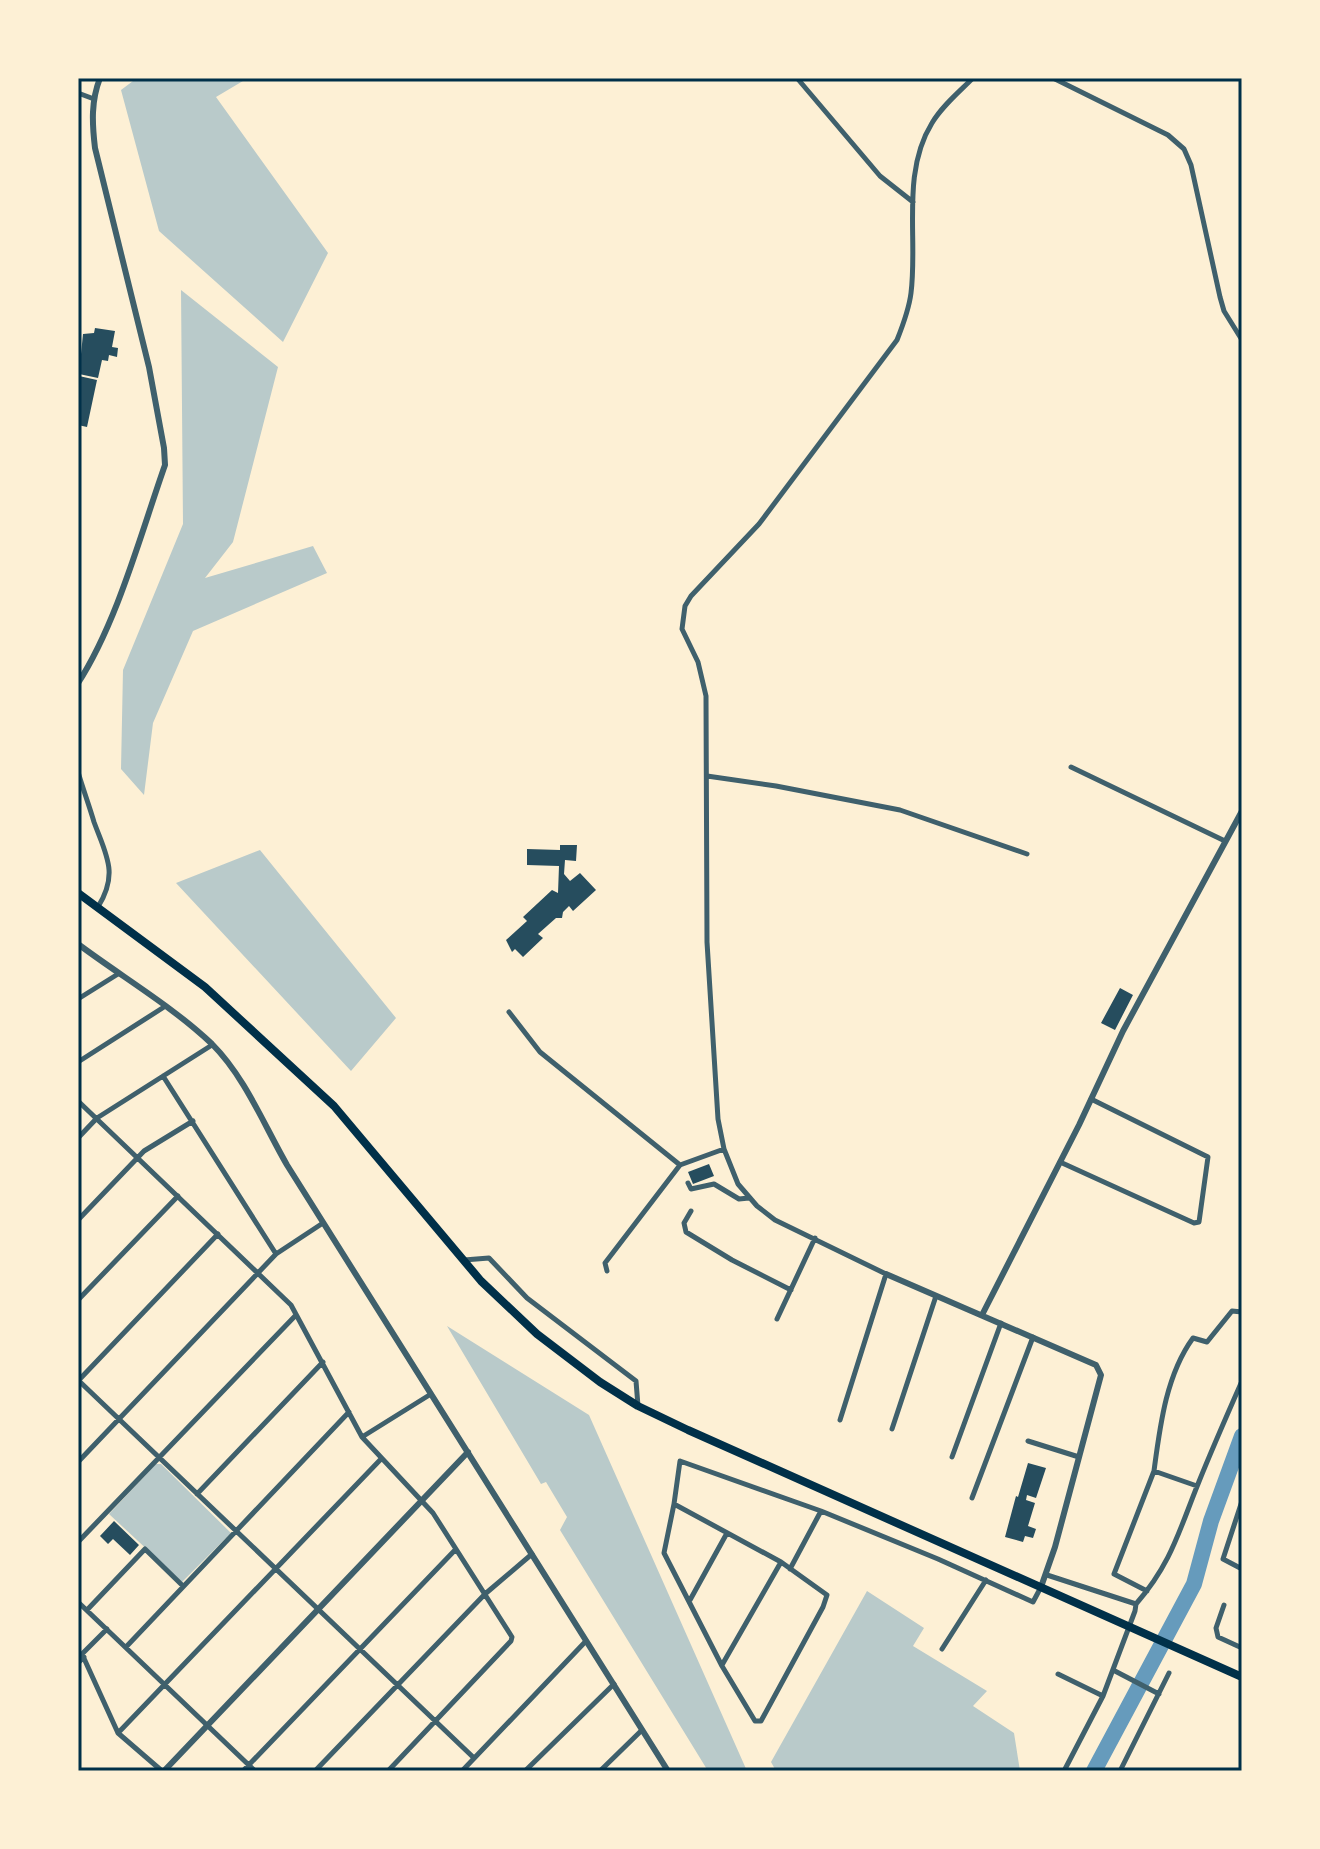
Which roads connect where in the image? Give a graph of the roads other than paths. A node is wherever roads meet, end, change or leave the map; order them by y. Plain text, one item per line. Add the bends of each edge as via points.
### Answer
1 (100, 78) edge
2 (797, 78) edge
3 (973, 78) edge
4 (1053, 78) edge
5 (78, 93) edge
6 (94, 99) junction
7 (913, 202) junction
8 (1242, 340) edge
9 (78, 683) edge
10 (1071, 767) dead end
11 (78, 772) edge
12 (707, 776) junction
13 (1242, 811) edge
14 (1225, 841) junction
15 (1027, 854) dead end
16 (78, 893) edge
17 (98, 908) junction
18 (78, 944) edge
19 (118, 974) junction
20 (78, 999) edge
21 (164, 1007) junction
22 (509, 1012) dead end
23 (212, 1045) junction
24 (78, 1062) edge
25 (163, 1076) junction
26 (1091, 1099) junction
27 (78, 1101) edge
28 (97, 1118) junction
29 (193, 1121) junction
30 (78, 1138) edge
31 (724, 1149) junction
32 (138, 1157) junction
33 (1060, 1162) junction
34 (680, 1165) junction
35 (688, 1183) dead end
36 (178, 1196) junction
37 (750, 1198) junction
38 (691, 1211) dead end
39 (78, 1220) edge
40 (323, 1223) junction
41 (218, 1234) junction
42 (815, 1238) junction
43 (276, 1254) junction
44 (463, 1260) junction
45 (607, 1271) dead end
46 (258, 1273) junction
47 (886, 1274) junction
48 (791, 1290) junction
49 (937, 1295) junction
50 (78, 1300) edge
51 (1242, 1312) edge
52 (296, 1315) junction
53 (982, 1315) junction
54 (777, 1319) dead end
55 (1001, 1323) junction
56 (1033, 1336) junction
57 (323, 1362) junction
58 (78, 1381) edge
59 (1242, 1381) edge
60 (431, 1394) junction
61 (638, 1406) junction
62 (349, 1412) junction
63 (119, 1419) junction
64 (840, 1420) dead end
65 (892, 1429) dead end
66 (362, 1437) junction
67 (1028, 1441) dead end
68 (468, 1452) junction
69 (952, 1457) dead end
70 (160, 1458) junction
71 (1080, 1458) junction
72 (381, 1459) junction
73 (78, 1462) edge
74 (1154, 1471) junction
75 (1197, 1486) junction
76 (197, 1494) junction
77 (972, 1498) dead end
78 (421, 1500) junction
79 (1242, 1503) edge
80 (674, 1504) junction
81 (821, 1511) junction
82 (237, 1531) junction
83 (727, 1533) junction
84 (78, 1542) edge
85 (456, 1549) junction
86 (532, 1554) junction
87 (781, 1562) junction
88 (275, 1568) junction
89 (790, 1569) junction
90 (1242, 1569) edge
91 (1047, 1575) junction
92 (986, 1580) junction
93 (183, 1586) junction
94 (1041, 1587) junction
95 (1147, 1591) junction
96 (485, 1594) junction
97 (690, 1600) junction
98 (78, 1602) edge
99 (1136, 1604) junction
100 (1224, 1605) dead end
101 (318, 1608) junction
102 (87, 1610) junction
103 (107, 1629) junction
104 (587, 1640) junction
105 (126, 1647) junction
106 (359, 1647) junction
107 (1242, 1648) edge
108 (942, 1649) dead end
109 (84, 1657) junction
110 (78, 1663) edge
111 (722, 1666) junction
112 (1115, 1671) junction
113 (1169, 1673) dead end
114 (1058, 1674) dead end
115 (1242, 1677) edge
116 (164, 1684) junction
117 (614, 1684) junction
118 (398, 1685) junction
119 (1159, 1694) junction
120 (1103, 1696) junction
121 (436, 1721) junction
122 (206, 1726) junction
123 (642, 1730) junction
124 (118, 1733) junction
125 (474, 1758) junction
126 (249, 1765) junction
127 (163, 1771) edge
128 (243, 1771) edge
129 (255, 1771) edge
130 (315, 1771) edge
131 (388, 1771) edge
132 (462, 1771) edge
133 (525, 1771) edge
134 (600, 1771) edge
135 (668, 1771) edge
136 (1064, 1771) edge
137 (1120, 1771) edge

1 - 6 street
2 - 7 street via 880,176
3 - 7 street via 924,136
4 - 8 street via 1168,135 1184,149 1224,311
5 - 6 street
6 - 9 street via 95,148 149,367 165,465 127,575
7 - 12 street via 911,294 897,340 759,524 685,606 682,629 706,696
10 - 14 street
11 - 17 street via 108,857 106,894
12 - 15 street via 900,810
12 - 31 street via 707,942
13 - 14 street
14 - 26 street
16 - 17 highway
17 - 44 highway via 205,987 334,1106
18 - 19 street
19 - 20 street
19 - 21 street
21 - 23 street
21 - 24 street
22 - 34 street via 540,1052
23 - 25 street
23 - 40 street via 250,1098
25 - 28 street
25 - 29 street
26 - 33 street
26 - 33 street via 1208,1157 1199,1222
27 - 28 street
28 - 30 street
28 - 32 street
29 - 32 street
29 - 43 street
31 - 34 street
31 - 37 street via 738,1184
32 - 36 street
32 - 39 street
33 - 53 street
34 - 45 street via 621,1239 605,1263
35 - 37 street via 691,1189 714,1184 739,1199
36 - 41 street
36 - 50 street
37 - 42 street via 775,1220
38 - 48 street via 684,1223 686,1232
40 - 43 street
40 - 60 street
41 - 46 street
41 - 58 street
42 - 47 street
42 - 48 street
43 - 46 street
44 - 61 highway via 537,1334
44 - 61 street via 489,1258 527,1298 636,1381
46 - 52 street
46 - 63 street
47 - 49 street
47 - 64 street
48 - 54 street
49 - 53 street
49 - 65 street
51 - 74 street via 1232,1311 1207,1342 1193,1338 1179,1358 1160,1425
52 - 57 street
52 - 70 street
53 - 55 street
55 - 56 street
55 - 69 street
56 - 71 street via 1096,1365 1101,1375
56 - 77 street
57 - 62 street
57 - 76 street
58 - 63 street
59 - 75 street
60 - 66 street
60 - 68 street
61 - 94 highway
62 - 66 street
62 - 82 street
63 - 70 street
63 - 73 street
66 - 72 street
67 - 71 street
68 - 78 street
68 - 86 street
70 - 76 street
70 - 84 street
71 - 91 street
72 - 78 street
72 - 88 street
74 - 75 street
74 - 95 street via 1114,1574
75 - 95 street via 1174,1548
76 - 82 street
78 - 85 street
78 - 101 street
79 - 90 street via 1223,1559
80 - 81 street via 680,1461
80 - 83 street
80 - 97 street via 664,1553
81 - 89 street
81 - 92 street
82 - 88 street
82 - 93 street
83 - 87 street
83 - 97 street
85 - 96 street
85 - 106 street
86 - 96 street
86 - 104 street
87 - 89 street
87 - 111 street
88 - 101 street
88 - 116 street
89 - 111 street via 827,1595 761,1721 755,1721
91 - 94 street
91 - 99 street
92 - 94 street via 1033,1602
92 - 108 street
93 - 102 street via 145,1549
93 - 105 street
94 - 115 highway
95 - 99 street
96 - 118 street
96 - 121 street via 511,1641
97 - 111 street
98 - 102 street
99 - 112 street
100 - 107 street via 1218,1637
101 - 106 street
101 - 122 street
102 - 103 street
103 - 105 street
103 - 109 street
104 - 117 street
104 - 125 street
105 - 116 street
106 - 118 street
106 - 126 street
109 - 110 street
109 - 124 street
112 - 119 street
112 - 120 street
113 - 119 street
114 - 120 street
116 - 122 street
116 - 124 street
117 - 123 street
117 - 133 street
118 - 121 street
118 - 130 street
119 - 137 street
120 - 136 street
121 - 125 street
121 - 131 street
122 - 126 street
122 - 127 street
123 - 134 street
123 - 135 street
124 - 127 street
125 - 132 street
126 - 128 street
126 - 129 street

